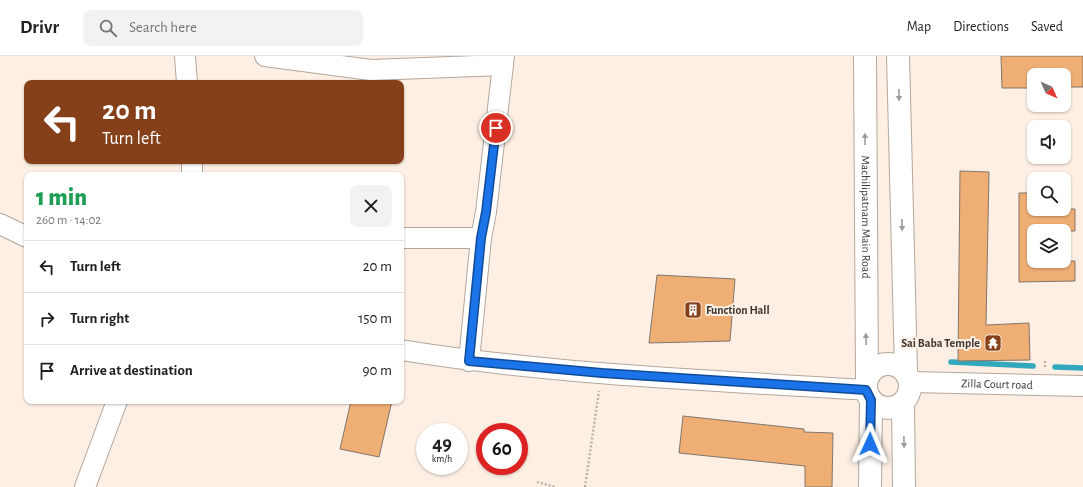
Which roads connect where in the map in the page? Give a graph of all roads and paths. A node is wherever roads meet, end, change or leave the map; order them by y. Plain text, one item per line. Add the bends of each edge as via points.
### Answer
1 (185, 56) edge
2 (265, 56) edge
3 (865, 56) edge
4 (898, 56) edge
5 (503, 60) edge
6 (468, 61) edge
7 (370, 63) edge
8 (187, 80) edge
9 (0, 224) edge
10 (24, 236) edge
11 (404, 238) edge
12 (481, 238) junction
13 (404, 350) edge
14 (469, 361) junction
15 (602, 373) junction
16 (908, 376) junction
17 (1083, 386) edge
18 (868, 389) junction
19 (903, 403) junction
20 (116, 404) edge
21 (537, 482) dead end
22 (85, 487) edge
23 (555, 487) edge
24 (585, 487) edge
25 (870, 487) edge
26 (904, 487) edge

1 - 8 street
2 - 7 street
18 -> 3 main road, Machilipatnam Main Road
4 -> 16 main road
5 - 6 street
5 - 12 street
6 - 7 street
9 - 10 street
11 - 12 street
12 - 14 street
13 - 14 street
14 - 15 street
15 - 18 street
15 - 24 path
16 - 17 street, Zilla Court road
16 - 18 main road via 895,363 884,363 874,368
16 - 19 main road via 910,393
18 - 19 main road via 880,407 892,408
18 - 25 main road, Machilipatnam Main Road
19 -> 26 main road
20 - 22 street
21 - 23 path

